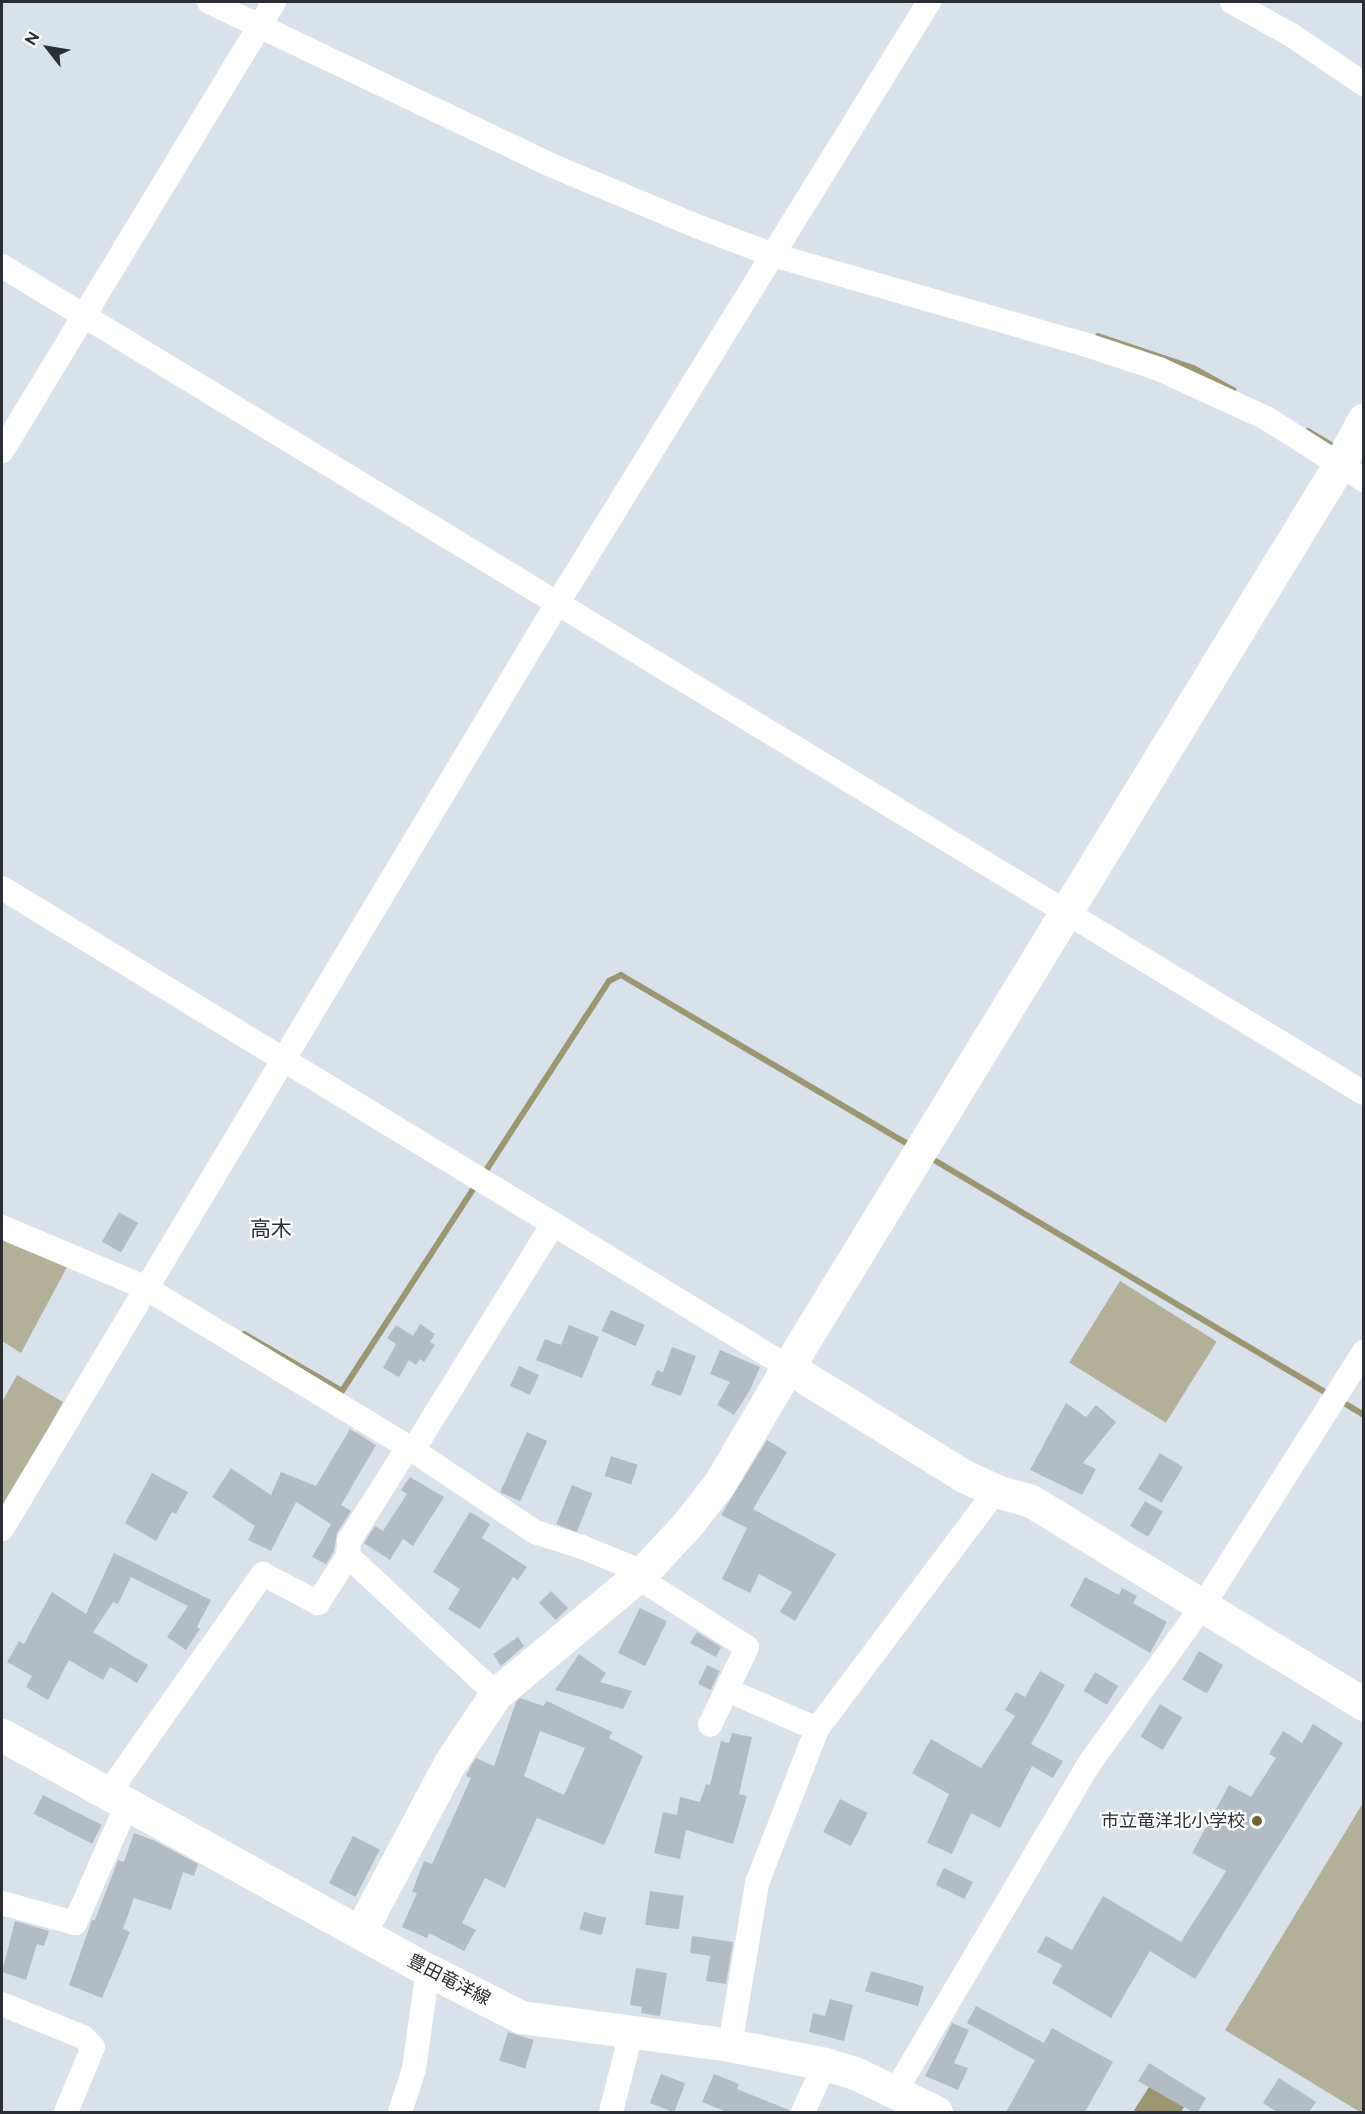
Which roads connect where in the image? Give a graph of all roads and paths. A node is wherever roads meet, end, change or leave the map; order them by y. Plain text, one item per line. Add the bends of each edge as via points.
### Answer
1 (209, 2) edge
2 (274, 2) edge
3 (929, 2) edge
4 (1232, 2) edge
5 (259, 26) junction
6 (1364, 84) edge
7 (773, 255) junction
8 (2, 266) edge
9 (84, 316) junction
10 (1364, 419) edge
11 (2, 451) edge
12 (1351, 473) edge
13 (557, 604) junction
14 (2, 888) edge
15 (1066, 913) junction
16 (283, 1060) junction
17 (1364, 1093) edge
18 (552, 1224) junction
19 (2, 1227) edge
20 (144, 1287) junction
21 (1364, 1352) edge
22 (788, 1367) junction
23 (411, 1449) junction
24 (996, 1491) junction
25 (5, 1515) edge
26 (348, 1556) junction
27 (640, 1574) junction
28 (1202, 1607) junction
29 (726, 1690) junction
30 (496, 1694) junction
31 (1364, 1704) edge
32 (710, 1725) dead end
33 (816, 1729) junction
34 (2, 1735) edge
35 (119, 1797) junction
36 (2, 1905) edge
37 (360, 1932) junction
38 (428, 1970) junction
39 (2, 2004) edge
40 (631, 2033) junction
41 (730, 2045) junction
42 (825, 2064) junction
43 (895, 2092) junction
44 (66, 2112) edge
45 (400, 2112) edge
46 (611, 2112) edge
47 (803, 2112) edge
48 (936, 2112) edge

1 - 5 street
2 - 5 street
3 - 7 street
4 - 6 street via 1293,36
5 - 7 street via 553,166
5 - 9 street
7 - 12 street via 1159,369 1266,418
7 - 13 street
8 - 9 street
9 - 11 street
9 - 13 street
10 - 12 street
12 - 15 street
13 - 15 street
13 - 16 street
14 - 16 street
15 - 17 street
15 - 22 street
16 - 18 street
16 - 20 street
18 - 22 street
18 - 23 street
19 - 20 street
20 - 23 street
20 - 25 street
21 - 28 street
22 - 24 street via 962,1475
22 - 27 street via 719,1484
23 - 26 street via 349,1541
23 - 27 street via 535,1532 582,1547
24 - 28 street via 1031,1501
24 - 33 street
26 - 30 street
26 - 35 street via 318,1603 263,1574
27 - 29 street via 747,1647
27 - 30 street
28 - 31 street
28 - 43 street via 1089,1764
29 - 32 street
29 - 33 street
30 - 37 street via 450,1762
33 - 41 street via 757,1883
34 - 35 street, 豊田竜洋線
35 - 36 street via 75,1923
35 - 37 street, 豊田竜洋線
37 - 38 street, 豊田竜洋線
38 - 40 street, 豊田竜洋線 via 521,2017
38 - 45 street via 414,2069
39 - 44 street via 83,2037 93,2047
40 - 41 street, 豊田竜洋線
40 - 46 street
41 - 42 street, 豊田竜洋線
42 - 43 street, 豊田竜洋線
42 - 47 street
43 - 48 street, 豊田竜洋線

